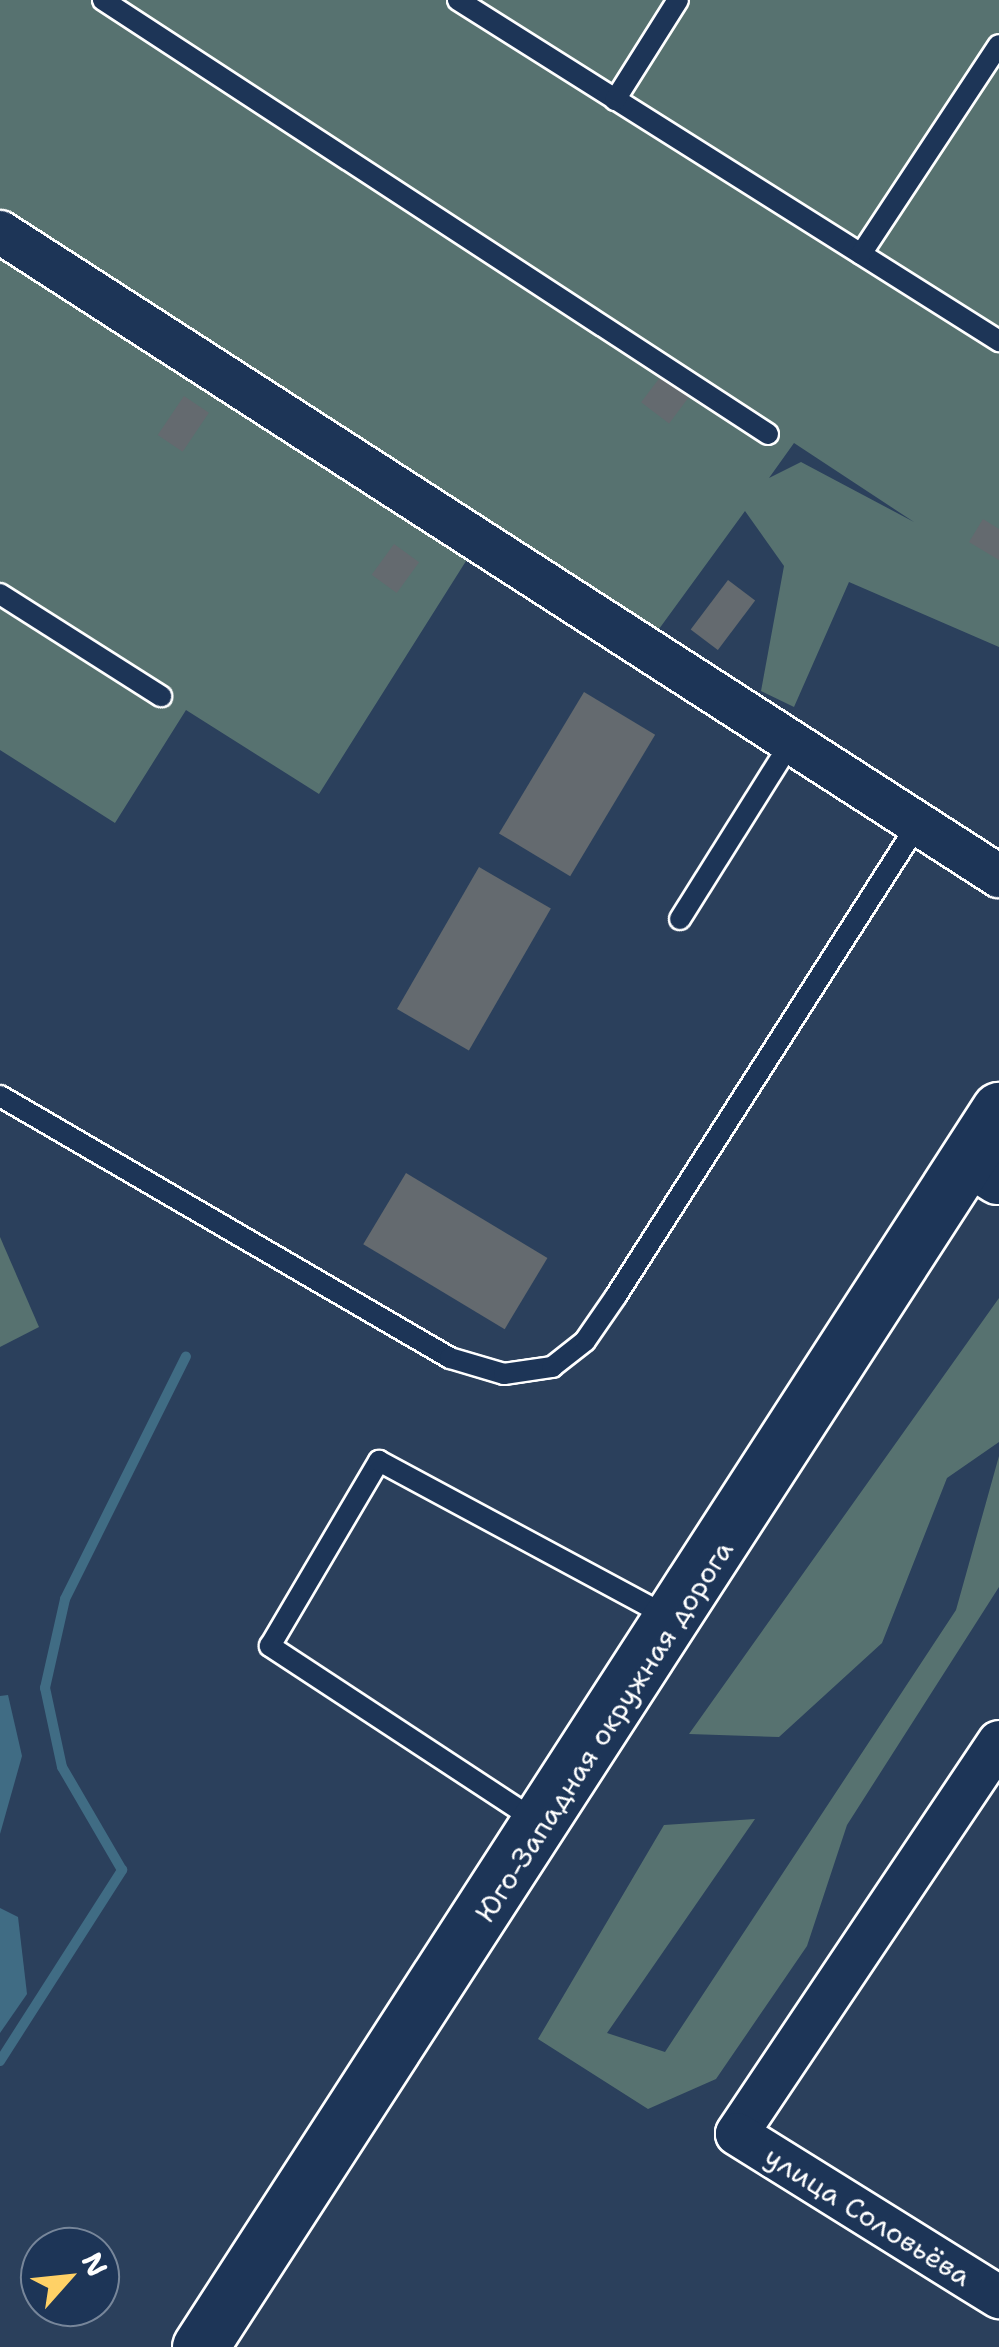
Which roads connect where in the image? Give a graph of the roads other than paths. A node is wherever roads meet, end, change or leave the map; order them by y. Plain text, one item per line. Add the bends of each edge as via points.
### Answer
1 (102, 0) edge
2 (458, 0) edge
3 (678, 0) edge
4 (999, 45) edge
5 (616, 100) junction
6 (0, 232) edge
7 (861, 254) junction
8 (999, 342) edge
9 (768, 434) dead end
10 (0, 594) edge
11 (161, 696) dead end
12 (792, 742) junction
13 (920, 820) junction
14 (999, 876) edge
15 (680, 919) dead end
16 (0, 1096) edge
17 (999, 1110) edge
18 (984, 1168) edge
19 (676, 1621) junction
20 (999, 1742) edge
21 (544, 1826) junction
22 (999, 2297) edge
23 (200, 2347) edge

1 - 9 lane
2 - 5 lane
3 - 5 lane
4 - 7 lane
5 - 7 lane
6 - 12 street
7 - 8 lane
10 - 11 lane
12 - 13 street
12 - 15 lane
13 - 14 street
13 - 16 lane via 616,1296 585,1341 552,1367 504,1374 450,1358
17 - 18 highway, Юго-Западная окружная дорога
18 - 19 highway, Юго-Западная окружная дорога
19 - 21 highway, Юго-Западная окружная дорога
19 - 21 lane via 379,1461 270,1646
20 - 22 street, улица Соловьёва via 737,2134
21 - 23 highway, Юго-Западная окружная дорога

